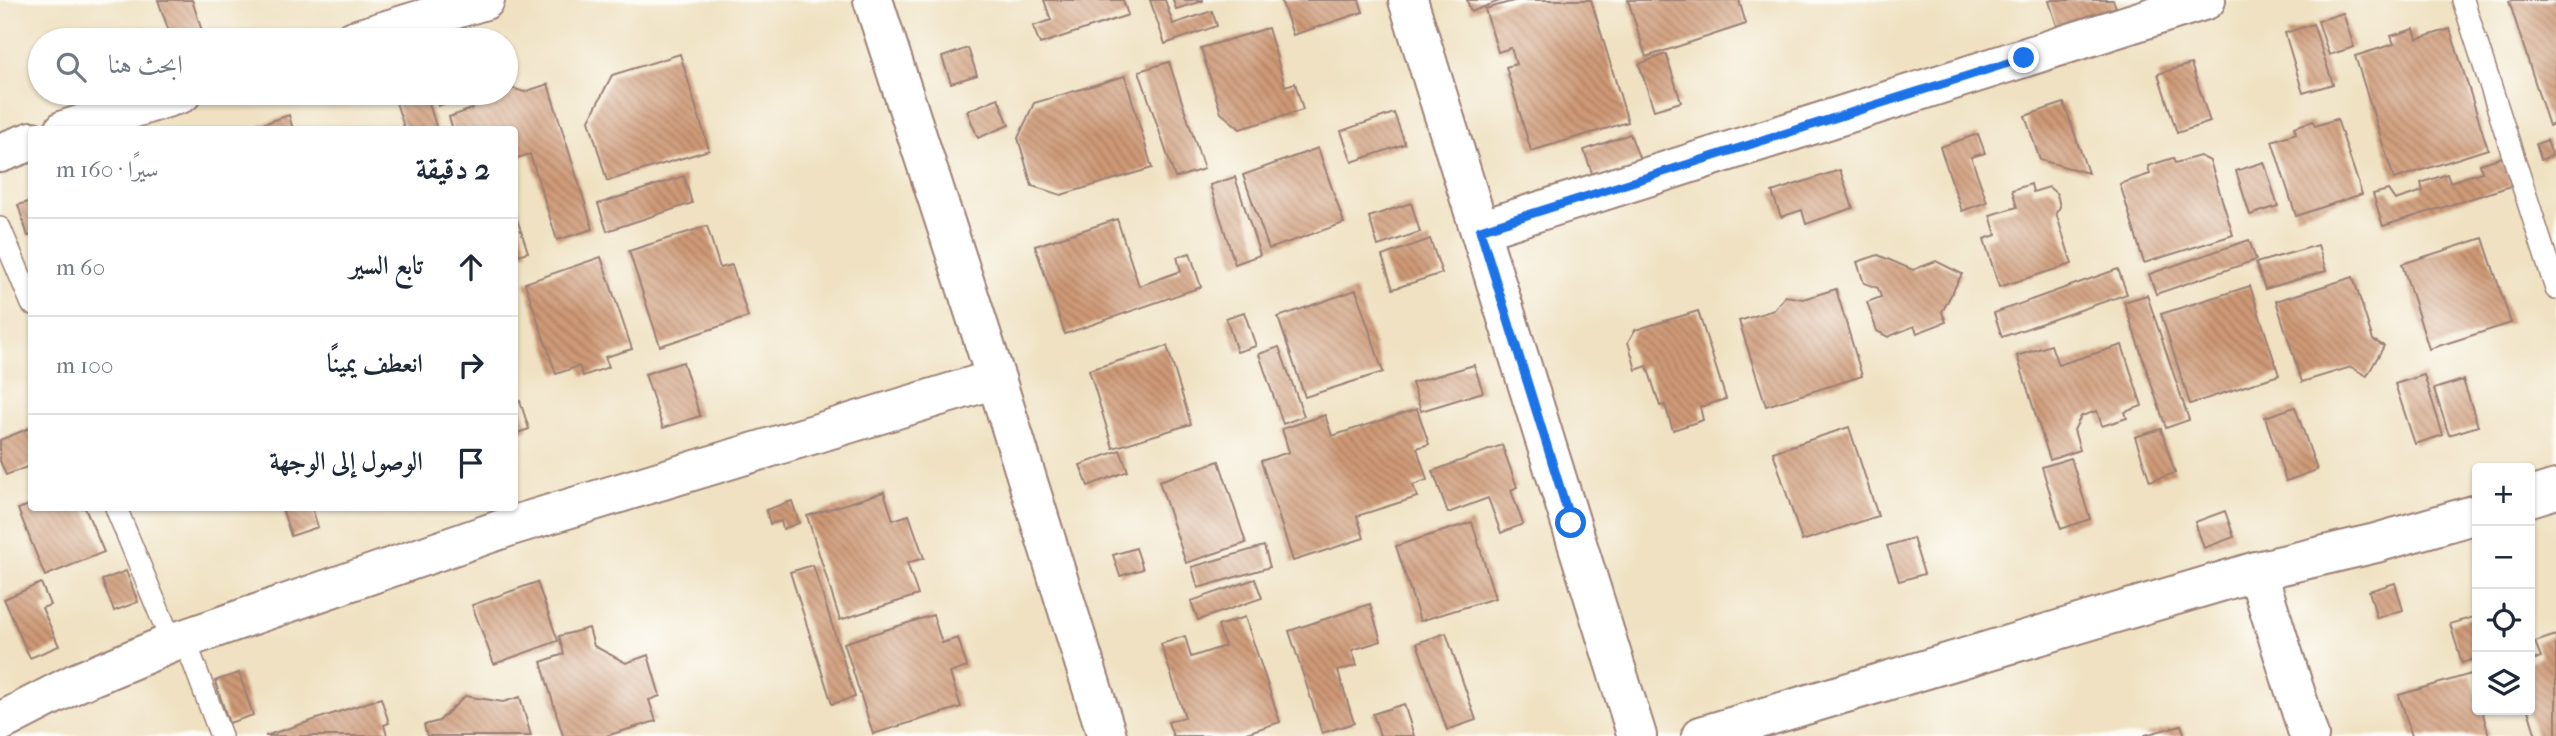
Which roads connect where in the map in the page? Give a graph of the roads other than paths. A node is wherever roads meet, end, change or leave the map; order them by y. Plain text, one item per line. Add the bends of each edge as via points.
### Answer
1 (485, 0) edge
2 (873, 0) edge
3 (1408, 0) edge
4 (2206, 0) edge
5 (2463, 0) edge
6 (393, 28) edge
7 (144, 105) edge
8 (77, 126) edge
9 (28, 142) edge
10 (0, 153) edge
11 (0, 228) edge
12 (1480, 230) junction
13 (2556, 289) edge
14 (28, 294) edge
15 (996, 379) junction
16 (2556, 489) edge
17 (2535, 495) edge
18 (117, 511) edge
19 (2472, 515) edge
20 (2257, 571) junction
21 (178, 642) junction
22 (0, 722) edge
23 (221, 736) edge
24 (1107, 736) edge
25 (1637, 736) edge
26 (1701, 736) edge
27 (2309, 736) edge

1 - 6 street
2 - 15 street
3 - 12 street
4 - 12 street
5 - 13 lane
7 - 8 street
9 - 10 street
11 - 14 lane
12 - 25 street
15 - 21 street via 511,526
15 - 24 street
16 - 17 street
18 - 21 lane
19 - 20 street
20 - 26 street
20 - 27 street
21 - 22 street via 76,683
21 - 23 lane

